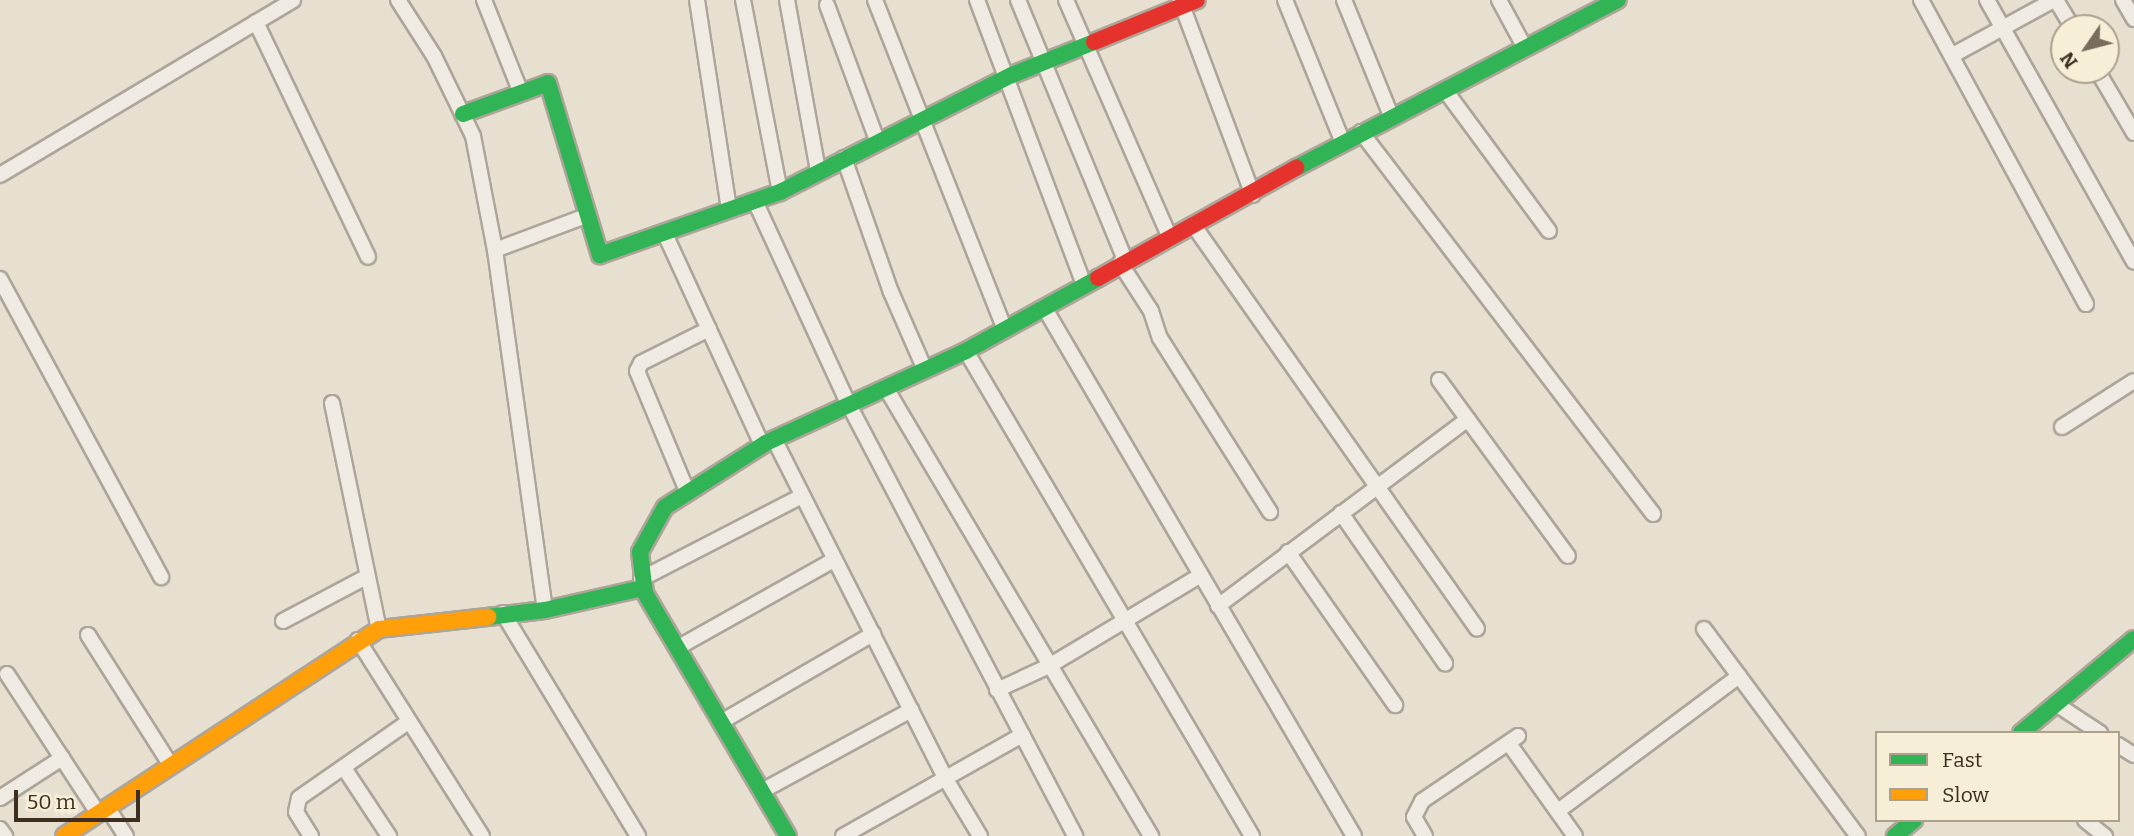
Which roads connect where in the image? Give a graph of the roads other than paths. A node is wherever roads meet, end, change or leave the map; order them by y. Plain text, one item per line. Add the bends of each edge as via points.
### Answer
1 (293, 0) edge
2 (398, 0) edge
3 (484, 0) edge
4 (697, 0) edge
5 (743, 0) edge
6 (787, 0) edge
7 (875, 0) edge
8 (977, 0) edge
9 (1018, 0) edge
10 (1066, 0) edge
11 (1285, 0) edge
12 (1344, 0) edge
13 (1499, 0) edge
14 (1618, 0) edge
15 (1921, 0) edge
16 (1987, 0) edge
17 (2055, 0) edge
18 (2123, 0) edge
19 (1186, 2) edge
20 (827, 5) dead end
21 (2134, 19) edge
22 (256, 22) junction
23 (2003, 29) junction
24 (1084, 47) junction
25 (1525, 48) junction
26 (1952, 55) junction
27 (1043, 63) junction
28 (1004, 79) junction
29 (2105, 84) edge
30 (1444, 90) junction
31 (521, 93) junction
32 (463, 114) junction
33 (1392, 118) junction
34 (921, 120) junction
35 (1361, 132) junction
36 (2134, 134) edge
37 (877, 140) junction
38 (1343, 144) junction
39 (844, 158) junction
40 (818, 171) junction
41 (0, 175) edge
42 (780, 191) junction
43 (1253, 195) junction
44 (755, 201) junction
45 (729, 209) junction
46 (586, 216) junction
47 (1194, 226) junction
48 (1549, 231) dead end
49 (665, 234) junction
50 (1170, 238) junction
51 (495, 250) junction
52 (368, 257) dead end
53 (1123, 261) junction
54 (2134, 262) edge
55 (0, 279) edge
56 (1084, 284) junction
57 (2086, 304) dead end
58 (1044, 307) junction
59 (1004, 327) junction
60 (709, 329) junction
61 (966, 351) junction
62 (925, 370) junction
63 (1439, 380) dead end
64 (2134, 381) edge
65 (886, 388) junction
66 (332, 403) dead end
67 (849, 405) junction
68 (1468, 419) junction
69 (2062, 427) dead end
70 (768, 442) junction
71 (1377, 487) junction
72 (687, 491) junction
73 (802, 496) junction
74 (1270, 512) dead end
75 (1341, 513) junction
76 (1653, 514) dead end
77 (1288, 552) junction
78 (1568, 556) dead end
79 (834, 560) junction
80 (1201, 575) junction
81 (161, 577) dead end
82 (366, 577) junction
83 (642, 584) junction
84 (1217, 606) junction
85 (545, 610) junction
86 (503, 613) junction
87 (1123, 620) junction
88 (283, 621) dead end
89 (379, 629) junction
90 (1477, 629) dead end
91 (1704, 629) dead end
92 (873, 634) junction
93 (88, 635) dead end
94 (2134, 639) edge
95 (358, 640) junction
96 (677, 648) junction
97 (1445, 663) dead end
98 (1049, 666) junction
99 (8, 674) dead end
100 (1739, 676) junction
101 (997, 690) junction
102 (2056, 704) junction
103 (1395, 705) dead end
104 (911, 710) junction
105 (408, 722) junction
106 (721, 722) junction
107 (2023, 731) edge
108 (2097, 731) edge
109 (1022, 735) junction
110 (62, 758) junction
111 (171, 766) junction
112 (344, 768) junction
113 (944, 776) junction
114 (762, 790) junction
115 (0, 798) edge
116 (103, 810) junction
117 (1558, 811) junction
118 (1912, 822) edge
119 (2088, 822) edge
120 (868, 823) junction
121 (0, 829) edge
122 (5, 836) edge
123 (64, 836) edge
124 (126, 836) edge
125 (311, 836) edge
126 (389, 836) edge
127 (482, 836) edge
128 (638, 836) edge
129 (788, 836) edge
130 (843, 836) edge
131 (878, 836) edge
132 (980, 836) edge
133 (1075, 836) edge
134 (1151, 836) edge
135 (1252, 836) edge
136 (1354, 836) edge
137 (1425, 836) edge
138 (1575, 836) edge
139 (1857, 836) edge
140 (1895, 836) edge
141 (2105, 836) edge

1 - 22 street
2 - 32 street via 434,56
3 - 31 street
4 - 45 street
5 - 42 street
6 - 40 street
7 - 34 street
8 - 28 street
9 - 27 street
10 - 24 street
11 - 38 street
12 - 33 street
13 - 25 street
14 - 25 street
15 - 26 street
16 - 23 street
17 - 23 street
18 - 21 street
19 - 24 street
19 - 43 street
20 - 37 street
22 - 41 street
22 - 52 street
23 - 26 street
23 - 54 street
24 - 27 street
24 - 50 street
25 - 30 street
26 - 57 street
27 - 28 street
27 - 53 street
28 - 34 street
28 - 56 street
29 - 36 street
30 - 33 street
30 - 48 street
31 - 32 street
31 - 46 street via 548,83
32 - 51 street via 474,136
33 - 35 street
34 - 37 street
34 - 59 street
35 - 38 street
35 - 76 street
37 - 39 street
38 - 43 street
39 - 40 street
39 - 62 street via 891,292
40 - 42 street
42 - 44 street
43 - 47 street
44 - 45 street
44 - 67 street
45 - 49 street
46 - 49 street via 600,255
46 - 51 street
47 - 50 street
47 - 71 street
49 - 60 street
50 - 53 street
51 - 85 street
53 - 56 street
53 - 74 street via 1151,311 1160,338
55 - 81 street
56 - 58 street
58 - 59 street
58 - 80 street
59 - 61 street
60 - 70 street
60 - 72 street via 641,363 637,371
61 - 62 street
61 - 87 street
62 - 65 street
63 - 68 street
64 - 69 street
65 - 67 street
65 - 98 street
66 - 82 street
67 - 70 street
67 - 101 street
68 - 71 street
68 - 78 street
70 - 72 street
70 - 73 street
71 - 75 street
71 - 90 street
72 - 83 street via 664,507 639,552
73 - 79 street
73 - 83 street
75 - 77 street
75 - 97 street
77 - 84 street
77 - 103 street
79 - 92 street
79 - 96 street
80 - 84 street
80 - 87 street
82 - 88 street
82 - 89 street
83 - 85 street
83 - 96 street
84 - 136 street
85 - 86 street
86 - 89 street
86 - 128 street
87 - 98 street
87 - 135 street
89 - 95 street
91 - 100 street
92 - 104 street
92 - 106 street
93 - 111 street
94 - 102 street
95 - 105 street
95 - 111 street
96 - 106 street
98 - 101 street
98 - 134 street
99 - 110 street
100 - 117 street
100 - 139 street
101 - 109 street
102 - 107 street
102 - 108 street
104 - 113 street
104 - 114 street
105 - 112 street
105 - 127 street
106 - 114 street
109 - 113 street
109 - 133 street
110 - 115 street
110 - 116 street
111 - 116 street
112 - 125 street via 295,805
112 - 126 street
113 - 120 street
113 - 132 street
114 - 129 street
116 - 123 street
116 - 124 street
117 - 137 street via 1514,741 1422,802 1414,817
117 - 138 street
118 - 140 street
119 - 141 street
120 - 130 street
120 - 131 street
121 - 122 street

